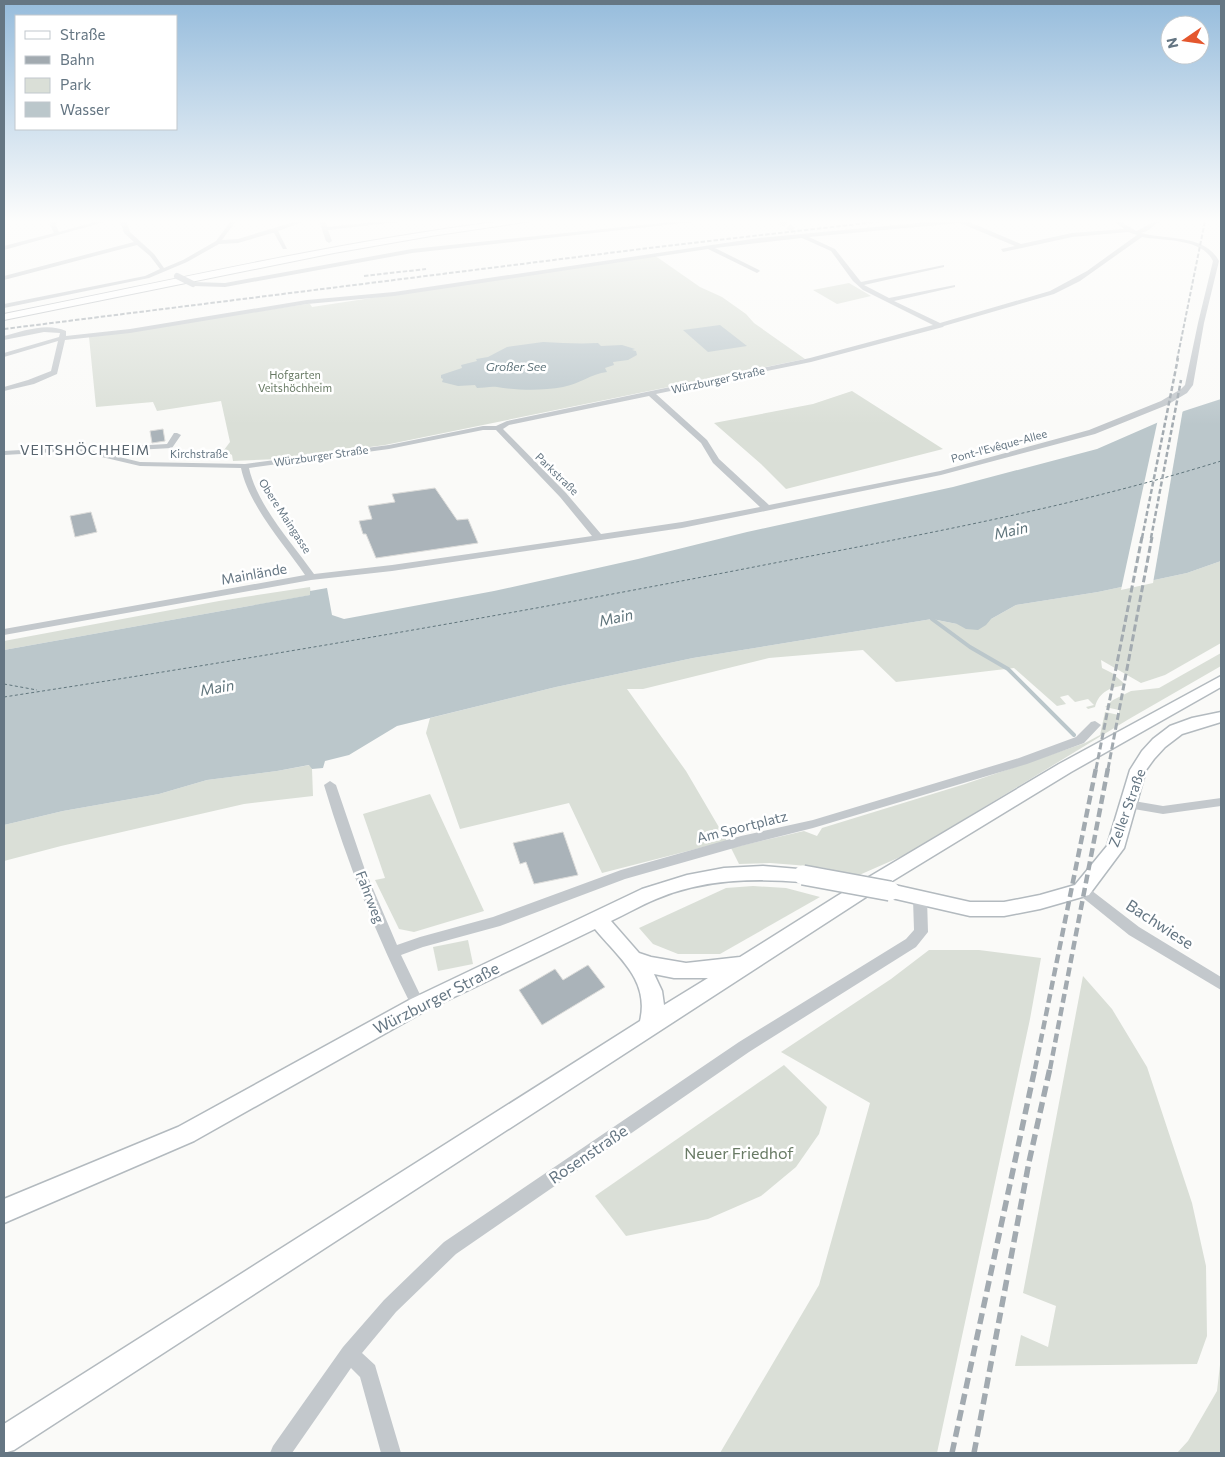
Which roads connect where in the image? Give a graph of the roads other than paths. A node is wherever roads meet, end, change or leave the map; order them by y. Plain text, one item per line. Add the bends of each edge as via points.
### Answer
1 (93, 289) edge
2 (145, 289) edge
3 (427, 289) edge
4 (868, 289) edge
5 (939, 289) edge
6 (1062, 289) edge
7 (1209, 289) edge
8 (889, 300) junction
9 (4, 306) edge
10 (4, 318) edge
11 (941, 326) junction
12 (4, 338) edge
13 (63, 338) junction
14 (4, 355) edge
15 (4, 390) edge
16 (651, 394) junction
17 (498, 428) junction
18 (177, 435) dead end
19 (4, 453) edge
20 (102, 456) junction
21 (245, 466) junction
22 (768, 509) junction
23 (599, 538) junction
24 (311, 577) junction
25 (4, 632) edge
26 (1221, 681) edge
27 (1221, 717) edge
28 (1095, 725) dead end
29 (330, 785) dead end
30 (1221, 802) edge
31 (1128, 804) junction
32 (1082, 890) junction
33 (920, 898) junction
34 (598, 919) junction
35 (392, 953) junction
36 (634, 959) junction
37 (747, 964) junction
38 (1221, 984) edge
39 (418, 1005) junction
40 (650, 1026) junction
41 (4, 1211) edge
42 (350, 1354) junction
43 (4, 1440) edge
44 (280, 1453) edge
45 (391, 1453) edge

1 - 9 street
2 - 10 main road
3 - 13 street via 307,302 130,331
4 - 8 street
5 - 8 street
6 - 11 street, Würzburger Straße
7 - 22 street, Pont-l'Evêque-Allee via 1189,385 1164,403 1092,432 941,473
8 - 11 street
11 - 16 street, Würzburger Straße via 820,358
12 - 13 street via 54,329 61,329
13 - 14 street
13 - 15 street via 54,372
16 - 17 street, Würzburger Straße via 507,423
16 - 22 street via 704,442 716,462
17 - 21 street, Würzburger Straße via 482,428 389,447
17 - 23 street, Parkstraße via 574,506
18 - 20 street via 171,449 121,448
19 - 20 street, Kirchstraße via 89,451
20 - 21 street, Kirchstraße via 140,464
21 - 24 street, Obere Maingasse via 250,484 261,503
22 - 23 street, Pont-l'Evêque-Allee
23 - 24 street, Mainlände
24 - 25 street, Mainlände
26 - 37 main road via 1065,768 844,901
27 - 31 main road, Zeller Straße via 1176,730 1159,743 1138,770
28 - 35 street, Am Sportplatz via 1080,740 1024,761 813,824 621,875 495,922
29 - 35 street, Fahrweg
30 - 31 street via 1163,810
31 - 32 main road, Zeller Straße via 1115,848
32 - 33 main road via 1004,909 970,909
32 - 38 street, Bachwiese via 1134,931
33 - 34 main road, Würzburger Straße, bridge via 803,875 724,873 680,882
33 - 42 street, Rosenstraße via 921,932 911,943 744,1046 450,1248 390,1306
34 - 36 main road
34 - 39 main road, Würzburger Straße
35 - 39 street, Fahrweg
36 - 37 main road via 676,972
36 - 40 main road via 648,981 654,1003
37 - 40 main road
39 - 41 main road, Würzburger Straße via 186,1134
40 - 43 main road
42 - 44 street, Rosenstraße
42 - 45 street via 368,1372

